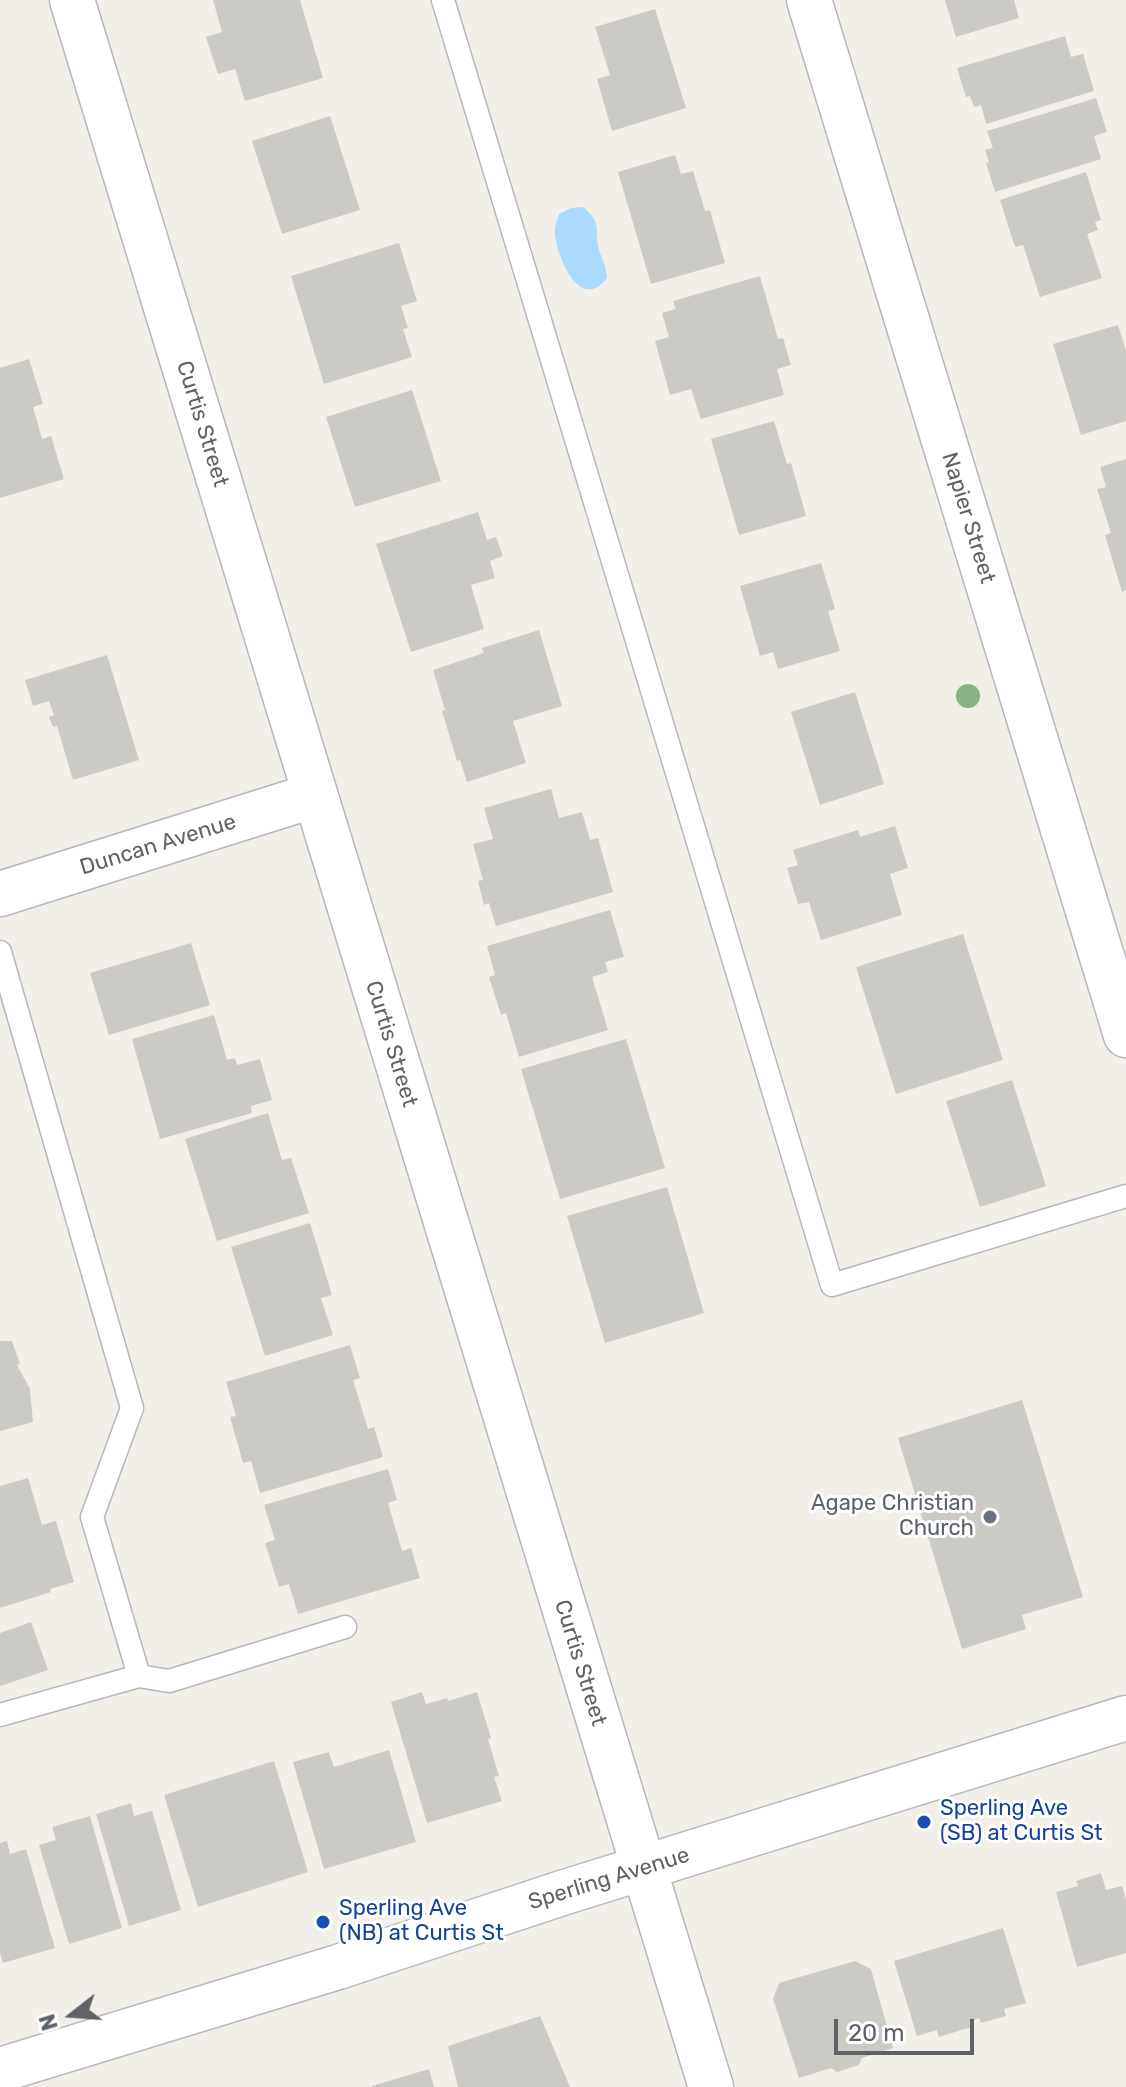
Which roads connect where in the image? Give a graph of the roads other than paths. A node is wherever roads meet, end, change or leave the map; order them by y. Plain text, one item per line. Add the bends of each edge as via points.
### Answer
1 (72, 0) edge
2 (443, 0) edge
3 (809, 0) edge
4 (315, 795) junction
5 (0, 894) edge
6 (0, 952) edge
7 (1126, 1035) edge
8 (1126, 1196) edge
9 (345, 1627) dead end
10 (139, 1676) junction
11 (0, 1715) edge
12 (1126, 1718) edge
13 (643, 1868) junction
14 (0, 2070) edge
15 (711, 2087) edge

1 - 4 street, Curtis Street
2 - 8 lane via 832,1285
3 - 7 street, Napier Street
4 - 5 street, Duncan Avenue
4 - 13 street, Curtis Street
6 - 10 lane via 132,1408 92,1517
9 - 10 lane via 169,1681
10 - 11 lane
12 - 13 street, Sperling Avenue
13 - 14 street, Sperling Avenue
13 - 15 street, Curtis Street

